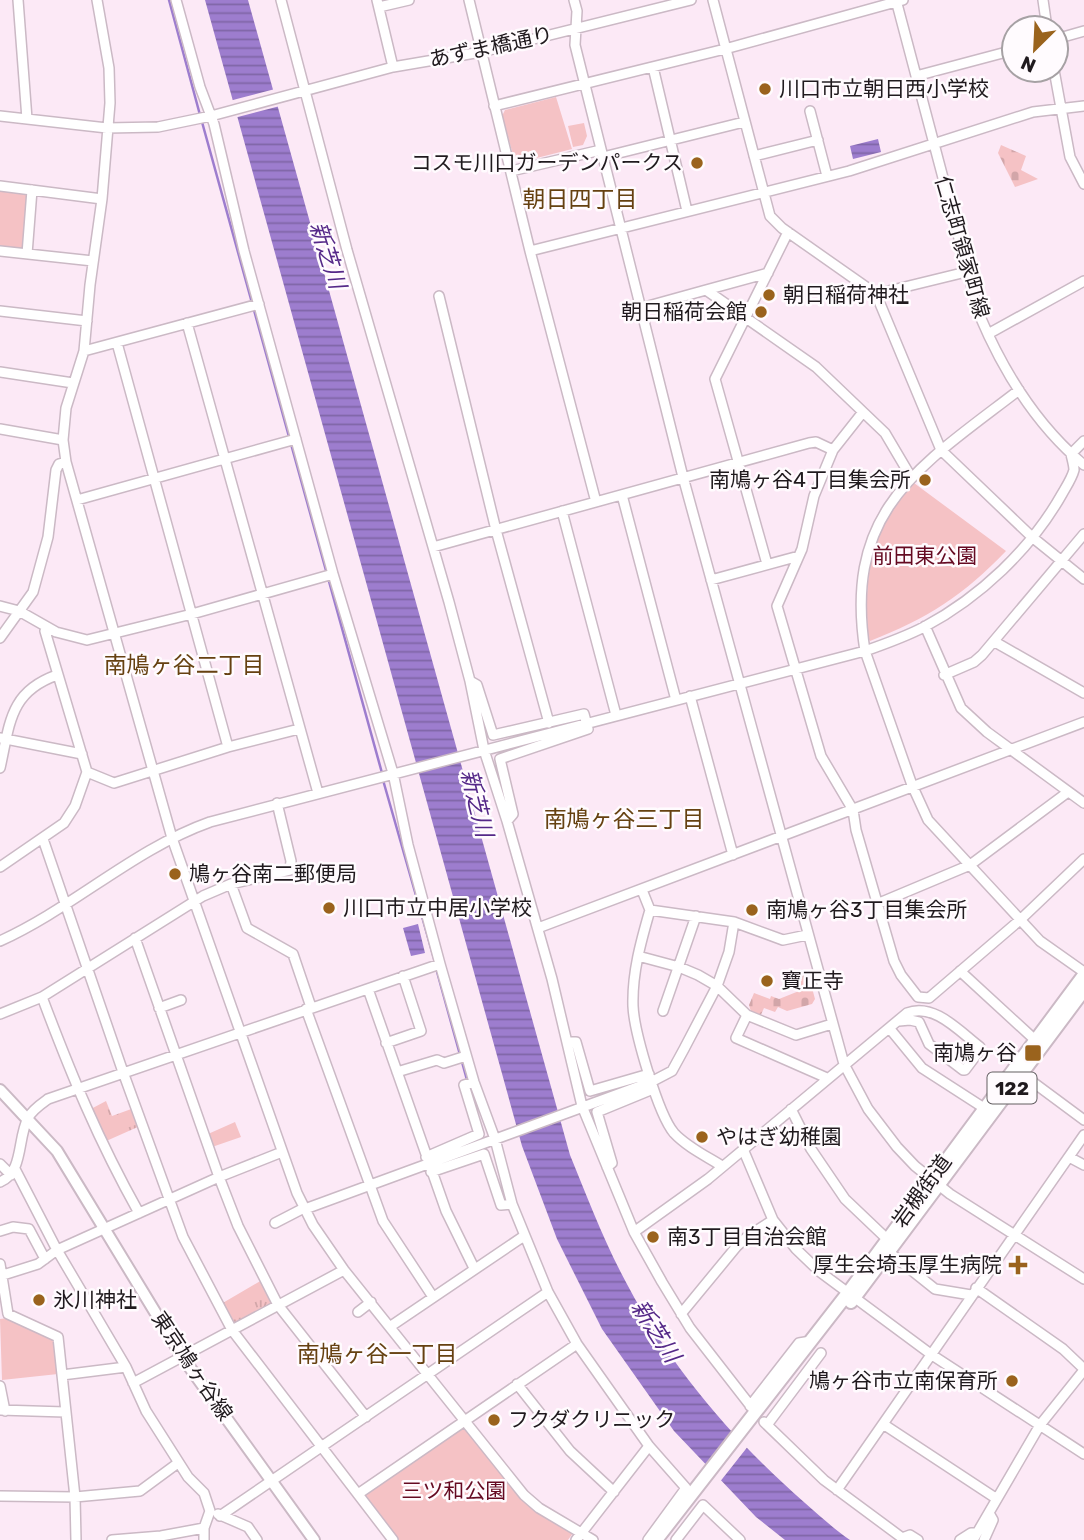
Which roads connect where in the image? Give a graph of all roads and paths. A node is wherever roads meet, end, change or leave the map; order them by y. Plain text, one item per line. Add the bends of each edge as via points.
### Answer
1 (18, 0) edge
2 (97, 0) edge
3 (176, 0) edge
4 (281, 0) edge
5 (409, 0) edge
6 (468, 0) edge
7 (574, 0) edge
8 (691, 0) edge
9 (713, 0) edge
10 (898, 1) edge
11 (378, 4) edge
12 (575, 29) junction
13 (725, 49) junction
14 (481, 52) junction
15 (1000, 54) edge
16 (393, 66) junction
17 (653, 67) junction
18 (916, 76) junction
19 (584, 84) junction
20 (1057, 84) edge
21 (305, 90) junction
22 (494, 106) junction
23 (1084, 106) edge
24 (1061, 108) junction
25 (810, 111) dead end
26 (214, 115) junction
27 (0, 116) edge
28 (27, 119) junction
29 (744, 122) junction
30 (107, 128) junction
31 (670, 140) junction
32 (818, 140) junction
33 (933, 144) junction
34 (602, 154) junction
35 (754, 156) junction
36 (511, 171) junction
37 (827, 176) junction
38 (1084, 184) edge
39 (0, 186) edge
40 (32, 190) junction
41 (762, 192) junction
42 (102, 199) junction
43 (687, 211) junction
44 (622, 228) junction
45 (788, 232) junction
46 (0, 251) edge
47 (530, 251) junction
48 (27, 254) junction
49 (93, 261) junction
50 (966, 272) junction
51 (768, 273) junction
52 (1084, 281) edge
53 (706, 290) junction
54 (876, 294) junction
55 (439, 296) dead end
56 (259, 304) junction
57 (641, 308) junction
58 (0, 311) edge
59 (745, 317) junction
60 (87, 321) junction
61 (187, 323) junction
62 (988, 334) junction
63 (117, 343) junction
64 (84, 351) junction
65 (0, 372) edge
66 (73, 383) junction
67 (1019, 390) junction
68 (863, 412) junction
69 (0, 429) edge
70 (296, 439) junction
71 (62, 440) junction
72 (1084, 441) edge
73 (833, 450) junction
74 (941, 450) junction
75 (1071, 454) junction
76 (224, 458) junction
77 (66, 462) junction
78 (738, 463) junction
79 (1084, 466) edge
80 (683, 477) junction
81 (911, 477) junction
82 (153, 478) junction
83 (622, 495) junction
84 (77, 500) junction
85 (596, 502) junction
86 (562, 511) junction
87 (496, 530) junction
88 (1084, 534) edge
89 (1031, 537) junction
90 (432, 547) junction
91 (799, 556) junction
92 (1063, 560) junction
93 (767, 564) junction
94 (333, 574) junction
95 (1084, 579) edge
96 (711, 580) junction
97 (262, 594) junction
98 (0, 606) edge
99 (19, 611) junction
100 (192, 614) junction
101 (925, 626) junction
102 (47, 627) junction
103 (116, 635) junction
104 (0, 638) edge
105 (995, 642) junction
106 (865, 652) junction
107 (795, 670) junction
108 (57, 675) junction
109 (944, 675) junction
110 (470, 681) junction
111 (739, 683) junction
112 (1084, 693) edge
113 (690, 696) junction
114 (676, 700) junction
115 (616, 716) junction
116 (1084, 722) edge
117 (549, 723) junction
118 (587, 723) junction
119 (299, 729) junction
120 (3, 739) edge
121 (228, 747) junction
122 (1010, 749) junction
123 (481, 751) junction
124 (82, 754) junction
125 (0, 768) edge
126 (153, 769) junction
127 (87, 772) junction
128 (396, 772) junction
129 (912, 785) junction
130 (1069, 792) junction
131 (318, 793) junction
132 (277, 803) junction
133 (1084, 803) edge
134 (853, 810) junction
135 (507, 821) junction
136 (781, 836) junction
137 (172, 838) junction
138 (43, 839) junction
139 (733, 855) junction
140 (1084, 859) edge
141 (970, 865) junction
142 (0, 867) edge
143 (231, 884) junction
144 (642, 890) junction
145 (195, 901) junction
146 (877, 904) junction
147 (64, 905) junction
148 (650, 910) junction
149 (696, 916) junction
150 (1020, 920) junction
151 (734, 922) junction
152 (538, 928) junction
153 (807, 935) junction
154 (135, 938) junction
155 (0, 941) edge
156 (638, 956) junction
157 (440, 964) junction
158 (679, 967) junction
159 (88, 969) junction
160 (960, 971) junction
161 (1084, 973) edge
162 (403, 976) junction
163 (717, 986) junction
164 (368, 989) junction
165 (1084, 990) edge
166 (42, 996) junction
167 (181, 1000) dead end
168 (159, 1008) junction
169 (309, 1008) junction
170 (663, 1011) dead end
171 (934, 1013) junction
172 (0, 1014) edge
173 (747, 1015) junction
174 (899, 1021) junction
175 (832, 1024) junction
176 (922, 1024) junction
177 (890, 1029) junction
178 (240, 1032) junction
179 (1034, 1040) junction
180 (386, 1042) junction
181 (568, 1042) junction
182 (175, 1053) junction
183 (466, 1056) junction
184 (844, 1064) junction
185 (123, 1072) junction
186 (397, 1072) junction
187 (1022, 1074) junction
188 (827, 1078) junction
189 (474, 1082) junction
190 (651, 1082) junction
191 (76, 1088) junction
192 (0, 1090) edge
193 (582, 1106) junction
194 (984, 1108) junction
195 (791, 1109) junction
196 (27, 1119) junction
197 (1084, 1120) edge
198 (1084, 1135) edge
199 (495, 1139) junction
200 (743, 1149) junction
201 (282, 1152) junction
202 (1069, 1157) junction
203 (0, 1164) edge
204 (428, 1164) junction
205 (1084, 1165) edge
206 (722, 1166) junction
207 (607, 1167) junction
208 (13, 1172) junction
209 (219, 1177) junction
210 (0, 1182) edge
211 (935, 1183) junction
212 (369, 1186) junction
213 (168, 1200) junction
214 (512, 1204) junction
215 (304, 1208) junction
216 (139, 1213) junction
217 (773, 1220) junction
218 (275, 1223) dead end
219 (105, 1228) junction
220 (0, 1231) edge
221 (634, 1232) junction
222 (1014, 1235) junction
223 (524, 1236) junction
224 (887, 1239) junction
225 (57, 1250) junction
226 (890, 1253) junction
227 (46, 1259) junction
228 (0, 1264) edge
229 (474, 1268) junction
230 (344, 1270) junction
231 (2, 1276) edge
232 (1084, 1279) edge
233 (548, 1292) junction
234 (974, 1292) junction
235 (851, 1295) junction
236 (433, 1297) junction
237 (371, 1302) junction
238 (278, 1305) junction
239 (358, 1312) dead end
240 (4, 1314) edge
241 (681, 1314) junction
242 (391, 1326) junction
243 (232, 1330) junction
244 (577, 1344) junction
245 (821, 1353) dead end
246 (932, 1355) junction
247 (183, 1358) junction
248 (126, 1367) junction
249 (1084, 1369) edge
250 (428, 1374) junction
251 (62, 1375) junction
252 (133, 1383) junction
253 (517, 1384) junction
254 (0, 1386) edge
255 (3, 1410) edge
256 (65, 1412) junction
257 (366, 1417) junction
258 (757, 1418) junction
259 (465, 1420) junction
260 (883, 1424) junction
261 (1040, 1425) junction
262 (321, 1446) junction
263 (649, 1446) junction
264 (1084, 1454) edge
265 (178, 1463) junction
266 (272, 1481) junction
267 (837, 1490) junction
268 (700, 1491) junction
269 (614, 1492) junction
270 (358, 1493) junction
271 (0, 1496) edge
272 (75, 1497) junction
273 (998, 1499) junction
274 (210, 1511) junction
275 (220, 1516) junction
276 (204, 1528) junction
277 (579, 1536) edge
278 (978, 1538) edge
279 (904, 1539) edge
280 (76, 1540) edge
281 (113, 1540) edge
282 (122, 1540) edge
283 (204, 1540) edge
284 (257, 1540) edge
285 (314, 1540) edge
286 (393, 1540) edge
287 (593, 1540) edge
288 (648, 1540) edge
289 (656, 1540) edge
290 (667, 1540) edge
291 (676, 1540) edge
292 (740, 1540) edge
293 (918, 1540) edge
294 (960, 1540) edge

1 - 28 street
2 - 30 street via 108,68
3 - 26 street via 200,87
4 - 21 street
5 - 11 street
6 - 14 street
7 - 12 street
8 - 12 street, あずま橋通り
9 - 13 street
10 - 13 street
10 - 18 street, 仁志町領家町線
11 - 16 street
12 - 14 street, あずま橋通り
12 - 19 street
13 - 17 street
13 - 29 street
14 - 16 street, あずま橋通り
14 - 22 street
15 - 18 street
16 - 21 street, あずま橋通り
17 - 19 street
17 - 31 street
18 - 33 street, 仁志町領家町線
19 - 22 street
19 - 34 street
20 - 24 street
21 - 26 street, あずま橋通り
21 - 90 street
22 - 36 street
23 - 24 street
24 - 33 street via 1032,112
24 - 38 street via 1070,157
25 - 32 street
26 - 30 street via 158,127
26 - 56 street
27 - 28 street
28 - 30 street
29 - 31 street
29 - 35 street
30 - 42 street
31 - 34 street
31 - 43 street
32 - 35 street
32 - 37 street
33 - 37 street
33 - 50 street, 仁志町領家町線
34 - 36 street
34 - 44 street
35 - 41 street
36 - 47 street
37 - 41 street
39 - 40 street
40 - 42 street
40 - 48 street
41 - 43 street
41 - 45 street via 770,215
42 - 49 street
43 - 44 street
44 - 47 street
44 - 57 street
45 - 51 street
45 - 54 street
46 - 48 street
47 - 85 street
48 - 49 street
49 - 60 street
50 - 54 street
50 - 62 street, 仁志町領家町線
51 - 53 street
51 - 59 street
52 - 62 street
53 - 57 street
53 - 59 street
54 - 74 street
55 - 87 street
56 - 61 street
56 - 70 street
57 - 80 street
58 - 60 street
59 - 68 street via 816,367
59 - 78 street via 715,379
60 - 64 street
61 - 63 street
61 - 76 street
62 - 67 street, 仁志町領家町線
63 - 64 street
63 - 82 street
64 - 66 street
65 - 66 street
66 - 71 street
67 - 74 street
67 - 75 street, 仁志町領家町線
68 - 73 street
68 - 81 street via 885,433
69 - 71 street
70 - 76 street
70 - 94 street
71 - 77 street
72 - 75 street
73 - 78 street via 816,442
73 - 91 street via 814,496
74 - 81 street
74 - 89 street
75 - 79 street, 仁志町領家町線
75 - 89 street via 1074,470 1070,480
76 - 82 street
76 - 97 street
77 - 84 street
77 - 99 street via 56,470 48,537 33,592
78 - 80 street
78 - 93 street
80 - 83 street
80 - 96 street
81 - 106 street via 880,519 865,562 861,614
82 - 84 street
82 - 100 street
83 - 85 street
83 - 114 street
84 - 103 street
85 - 86 street
86 - 87 street
86 - 115 street
87 - 90 street
87 - 117 street
88 - 92 street
89 - 92 street
89 - 101 street via 990,580
90 - 110 street
91 - 93 street
91 - 107 street via 777,606
92 - 95 street
92 - 105 street
93 - 96 street
94 - 97 street
94 - 128 street
96 - 111 street
97 - 100 street
97 - 119 street
98 - 99 street
99 - 102 street
99 - 104 street
100 - 103 street
100 - 121 street
101 - 106 street
101 - 109 street
102 - 103 street via 80,640
102 - 108 street
103 - 126 street
105 - 109 street via 974,662
105 - 112 street
106 - 107 street
106 - 129 street
107 - 111 street
107 - 134 street via 821,756
108 - 120 street via 27,690
108 - 124 street
109 - 122 street via 961,708
110 - 117 street via 477,685 494,735
110 - 123 street
111 - 113 street
111 - 136 street
113 - 114 street
113 - 139 street
114 - 115 street
115 - 118 street
116 - 122 street
117 - 118 street via 584,714
118 - 123 street
118 - 135 street via 588,729 500,759 513,814
119 - 121 street
119 - 131 street
120 - 124 street
120 - 125 street
121 - 126 street
122 - 129 street
122 - 130 street
123 - 128 street
123 - 135 street
124 - 127 street
126 - 127 street via 114,783
126 - 137 street
127 - 138 street via 69,817
128 - 131 street
128 - 157 street via 408,845
129 - 134 street
129 - 141 street via 928,820
130 - 133 street
130 - 141 street
131 - 132 street
132 - 137 street
132 - 143 street via 291,867
134 - 136 street
134 - 146 street
135 - 152 street
136 - 139 street
136 - 153 street
137 - 145 street
137 - 147 street
138 - 142 street
138 - 147 street
139 - 144 street
140 - 150 street
141 - 146 street
141 - 150 street
143 - 145 street
143 - 169 street via 247,928 293,954
144 - 148 street
144 - 152 street
145 - 154 street
145 - 178 street
146 - 160 street via 894,961 918,997 929,998
147 - 155 street
147 - 159 street
148 - 149 street
148 - 156 street
149 - 151 street
149 - 158 street
150 - 160 street
150 - 161 street
151 - 153 street via 783,940
151 - 163 street
152 - 181 street
153 - 175 street
154 - 159 street
154 - 168 street
156 - 158 street
156 - 190 street via 633,1005
157 - 162 street
157 - 183 street
158 - 163 street
158 - 170 street
159 - 166 street
159 - 185 street
160 - 179 street
161 - 179 highway, 岩槻街道 / 122
162 - 164 street
162 - 180 street via 421,1031
163 - 173 street
163 - 190 street via 672,1071
164 - 169 street
164 - 180 street
165 - 187 highway, 岩槻街道 / 122
166 - 172 street
166 - 191 street
167 - 168 street
168 - 182 street
169 - 178 street
169 - 212 street
171 - 174 street via 914,1010
171 - 176 street
171 - 176 street via 980,1047 965,1070 929,1044
173 - 175 street via 796,1035
173 - 188 street via 736,1038
174 - 176 street
174 - 177 street
175 - 184 street
177 - 184 street
177 - 194 street via 922,1068
178 - 182 street
178 - 201 street
179 - 194 highway, 岩槻街道 / 122
180 - 186 street
181 - 190 street via 576,1042 590,1091
181 - 193 street
182 - 185 street
182 - 209 street
183 - 186 street
183 - 189 street
184 - 188 street
184 - 211 street via 881,1128
185 - 191 street
185 - 213 street
186 - 204 street
187 - 197 street
187 - 211 highway, 岩槻街道 / 122
188 - 195 street
189 - 199 street
189 - 204 street via 464,1085 479,1134
190 - 193 street
190 - 206 street via 673,1131 685,1144
190 - 207 street via 597,1112 612,1163
191 - 196 street via 48,1099
191 - 216 street
192 - 196 main road, 東京鳩ヶ谷線
193 - 199 street
193 - 207 street
194 - 211 highway, 岩槻街道 / 122
195 - 200 street
195 - 224 street via 845,1199
196 - 208 street
196 - 219 main road, 東京鳩ヶ谷線 via 57,1151
198 - 202 street
199 - 204 street
199 - 214 street
200 - 206 street
200 - 217 street
201 - 209 street
201 - 215 street
202 - 205 street
202 - 222 street
203 - 208 street
204 - 212 street
204 - 214 street via 484,1154 501,1205
204 - 229 street
206 - 221 street
207 - 221 street
208 - 210 street
208 - 225 street
209 - 213 street
209 - 238 street
211 - 222 street
211 - 224 highway, 岩槻街道 / 122
211 - 226 highway, 岩槻街道 / 122
212 - 215 street
212 - 236 street via 388,1230
213 - 216 street
213 - 243 street
214 - 223 street
215 - 218 street
215 - 230 street
216 - 219 street
217 - 235 street via 796,1249
217 - 241 street via 737,1246
219 - 225 street
219 - 247 main road, 東京鳩ヶ谷線
220 - 227 street via 29,1229
221 - 241 street
222 - 232 street
222 - 234 street
223 - 229 street
223 - 233 street
224 - 235 highway, 岩槻街道 / 122
225 - 227 street
225 - 248 street
226 - 234 street via 935,1289
226 - 235 highway, 岩槻街道 / 122
227 - 231 street
228 - 231 street
229 - 236 street
230 - 237 street
230 - 238 street
231 - 240 street
233 - 244 street
233 - 250 street
234 - 246 street
234 - 249 street via 1063,1349
235 - 246 street
235 - 258 highway, 岩槻街道 / 122
235 - 258 highway, 岩槻街道 / 122 via 805,1342
236 - 242 street
237 - 239 street
237 - 242 street
238 - 243 street
238 - 257 street
240 - 251 street via 58,1337
241 - 258 street
242 - 250 street
243 - 247 street
243 - 262 street
244 - 253 street
244 - 263 street
245 - 258 street
246 - 260 street
246 - 261 street
247 - 252 street
247 - 266 main road, 東京鳩ヶ谷線
248 - 251 street
248 - 252 street
249 - 261 street
250 - 257 street
250 - 259 street
251 - 256 street
252 - 265 street
253 - 259 street
253 - 269 street via 570,1451
254 - 255 street
255 - 256 street
256 - 272 street
257 - 262 street
258 - 267 street
258 - 268 highway, 岩槻街道 / 122
259 - 270 street
259 - 277 street via 524,1495
260 - 267 street
260 - 273 street
261 - 264 street
261 - 273 street
262 - 266 street
262 - 270 street
263 - 269 street
263 - 288 street via 687,1488
265 - 272 street via 141,1491
265 - 274 street via 204,1493
266 - 275 street
266 - 285 main road, 東京鳩ヶ谷線
267 - 279 street
268 - 289 highway, 岩槻街道 / 122
268 - 290 highway, 岩槻街道 / 122
269 - 277 street
270 - 286 street
271 - 272 street
272 - 280 street
273 - 278 street
274 - 275 street
274 - 276 street
275 - 284 street via 248,1527
276 - 282 street
276 - 283 street
277 - 287 street
278 - 294 street via 971,1533
279 - 293 street via 910,1535
281 - 282 street
291 - 292 street via 703,1505

